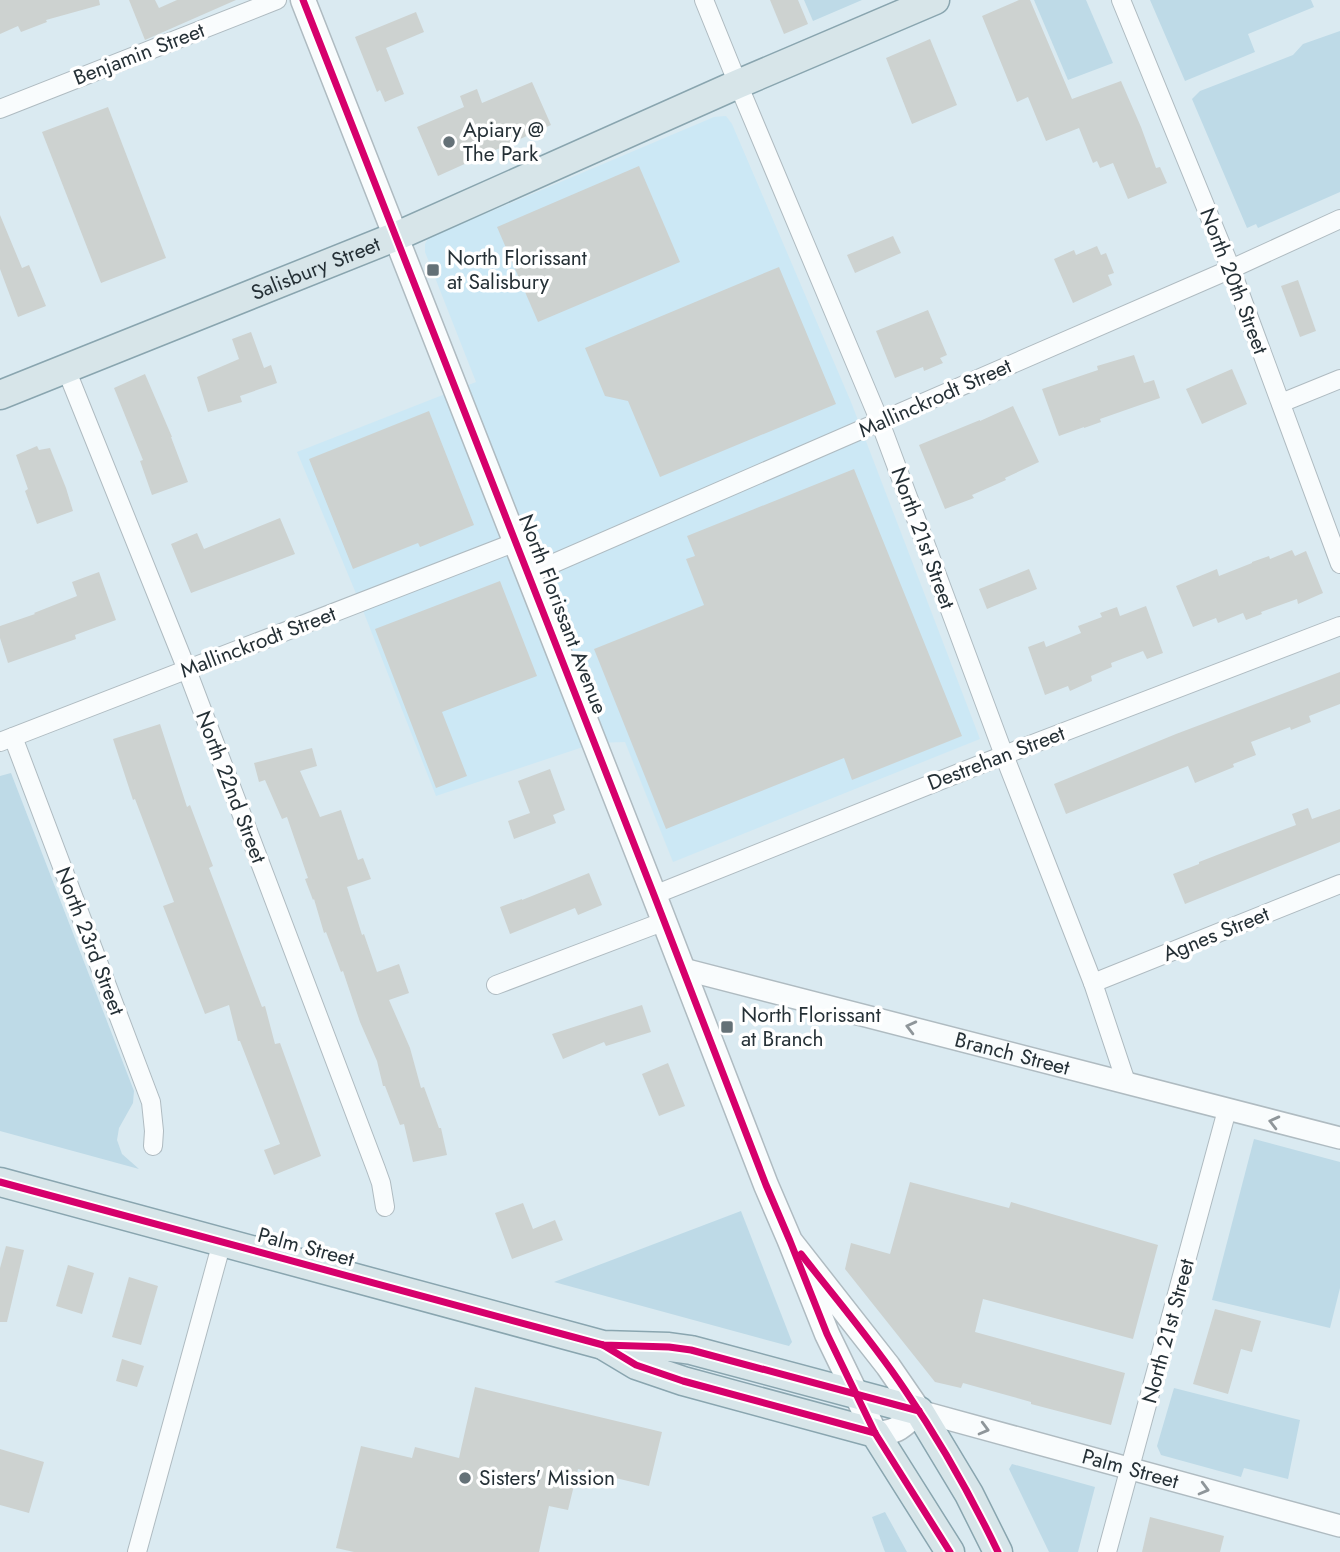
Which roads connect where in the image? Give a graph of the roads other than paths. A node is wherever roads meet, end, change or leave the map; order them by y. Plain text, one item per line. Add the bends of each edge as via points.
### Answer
1 (277, 0) edge
2 (303, 0) edge
3 (704, 0) edge
4 (935, 0) edge
5 (1121, 0) edge
6 (738, 84) junction
7 (0, 109) edge
8 (1340, 219) edge
9 (397, 236) junction
10 (1231, 269) junction
11 (66, 369) junction
12 (1340, 379) edge
13 (0, 395) edge
14 (1281, 403) junction
15 (880, 422) junction
16 (516, 542) junction
17 (1340, 564) edge
18 (529, 574) junction
19 (1340, 626) edge
20 (187, 670) junction
21 (7, 740) edge
22 (1004, 755) junction
23 (1340, 884) edge
24 (654, 895) junction
25 (665, 921) junction
26 (683, 969) junction
27 (1093, 983) junction
28 (496, 985) dead end
29 (1126, 1082) junction
30 (1227, 1110) junction
31 (1340, 1139) edge
32 (153, 1146) dead end
33 (0, 1182) edge
34 (385, 1207) dead end
35 (790, 1241) junction
36 (222, 1242) junction
37 (603, 1345) junction
38 (855, 1394) junction
39 (919, 1411) junction
40 (875, 1433) junction
41 (1131, 1469) junction
42 (1340, 1526) edge
43 (137, 1552) edge
44 (950, 1552) edge
45 (998, 1552) edge
46 (1107, 1552) edge

1 - 7 street, Benjamin Street
2 - 9 main road, North Florissant Avenue
3 - 6 street, North 21st Street
4 - 6 main road, Salisbury Street
5 - 10 street, North 20th Street
6 - 9 main road, Salisbury Street
6 - 15 street, North 21st Street
8 - 10 street, Mallinckrodt Street
9 - 11 main road, Salisbury Street
9 - 16 main road, North Florissant Avenue
10 - 14 street, North 20th Street
10 - 15 street, Mallinckrodt Street
11 - 13 main road, Salisbury Street
11 - 20 street, North 22nd Street
12 - 14 street
14 - 17 street, North 20th Street
15 - 18 street, Mallinckrodt Street
15 - 22 street, North 21st Street
16 - 18 main road, North Florissant Avenue
16 - 20 street, Mallinckrodt Street
18 - 24 main road, North Florissant Avenue
19 - 22 street, Destrehan Street
20 - 21 street, Mallinckrodt Street
20 - 34 street, North 22nd Street via 376,1169
21 - 32 street, North 23rd Street via 151,1102
22 - 24 street, Destrehan Street
22 - 27 street, North 21st Street
23 - 27 street, Agnes Street
24 - 25 main road, North Florissant Avenue
25 - 26 main road, North Florissant Avenue
25 - 28 street
29 -> 26 street, Branch Street
26 - 35 main road, North Florissant Avenue
27 - 29 street, North 21st Street
29 - 30 street, Branch Street
31 -> 30 street, Branch Street
30 - 41 street, North 21st Street
33 - 36 main road, Palm Street
35 - 38 main road, North Florissant Avenue
35 - 39 main road, North Florissant Avenue
36 - 37 main road, Palm Street
36 - 43 street
37 - 38 main road, Palm Street via 691,1350
37 - 40 main road, Palm Street via 660,1374
38 - 39 main road, Palm Street
38 - 40 main road, North Florissant Avenue
39 - 40 main road via 898,1429
39 -> 41 street, Palm Street
39 - 45 main road, North Florissant Avenue
40 - 44 main road, North Florissant Avenue
41 -> 42 street, Palm Street
41 - 46 street, North 21st Street

